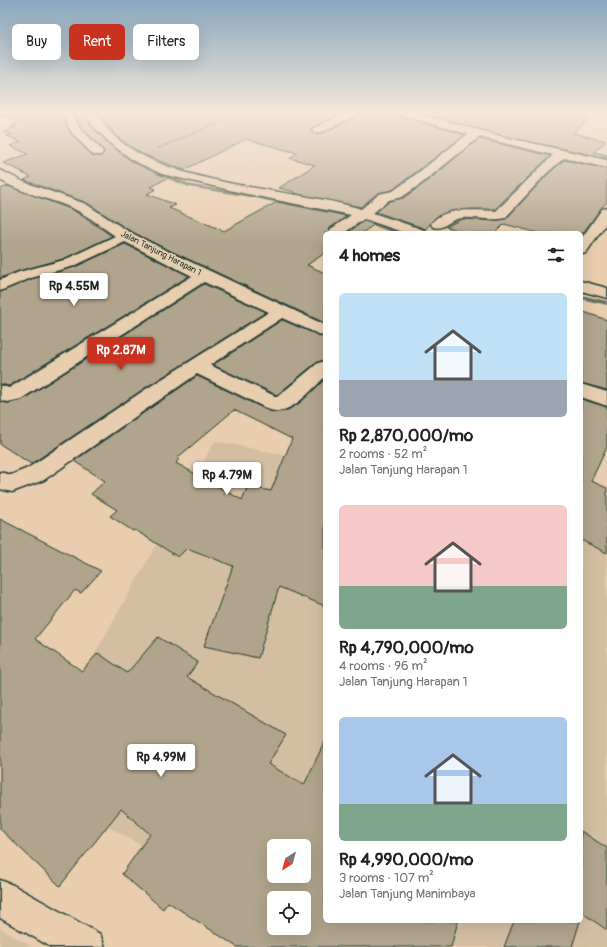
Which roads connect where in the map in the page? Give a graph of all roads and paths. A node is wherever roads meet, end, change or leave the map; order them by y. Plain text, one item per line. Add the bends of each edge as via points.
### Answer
1 (134, 155) edge
2 (144, 155) edge
3 (449, 155) edge
4 (560, 155) edge
5 (566, 155) edge
6 (138, 158) junction
7 (607, 164) edge
8 (0, 174) edge
9 (607, 212) edge
10 (359, 215) junction
11 (438, 224) dead end
12 (340, 228) edge
13 (412, 231) edge
14 (126, 236) junction
15 (583, 247) edge
16 (204, 275) junction
17 (0, 286) edge
18 (583, 287) edge
19 (607, 293) edge
20 (281, 312) junction
21 (323, 331) edge
22 (196, 366) junction
23 (323, 369) edge
24 (0, 391) edge
25 (583, 391) edge
26 (607, 399) edge
27 (0, 480) edge
28 (0, 898) edge
29 (87, 947) edge

1 - 6 street
2 - 6 path
3 - 10 street via 397,194 384,197
4 - 11 street via 500,215 454,215
5 - 7 street
6 - 10 street via 184,176 342,209
8 - 14 street, Jalan Tanjung Harapan 1 via 30,190 79,206
9 - 15 street
10 - 12 street
10 - 13 street
14 - 16 street, Jalan Tanjung Harapan 1
14 - 17 street via 69,263 25,275
16 - 20 street, Jalan Tanjung Harapan 1
16 - 24 street via 14,394 8,396
18 - 19 street
20 - 21 street, Jalan Tanjung Harapan 1
20 - 22 street
22 - 23 street via 277,405
22 - 27 street via 36,474 12,484
25 - 26 street
28 - 29 street

